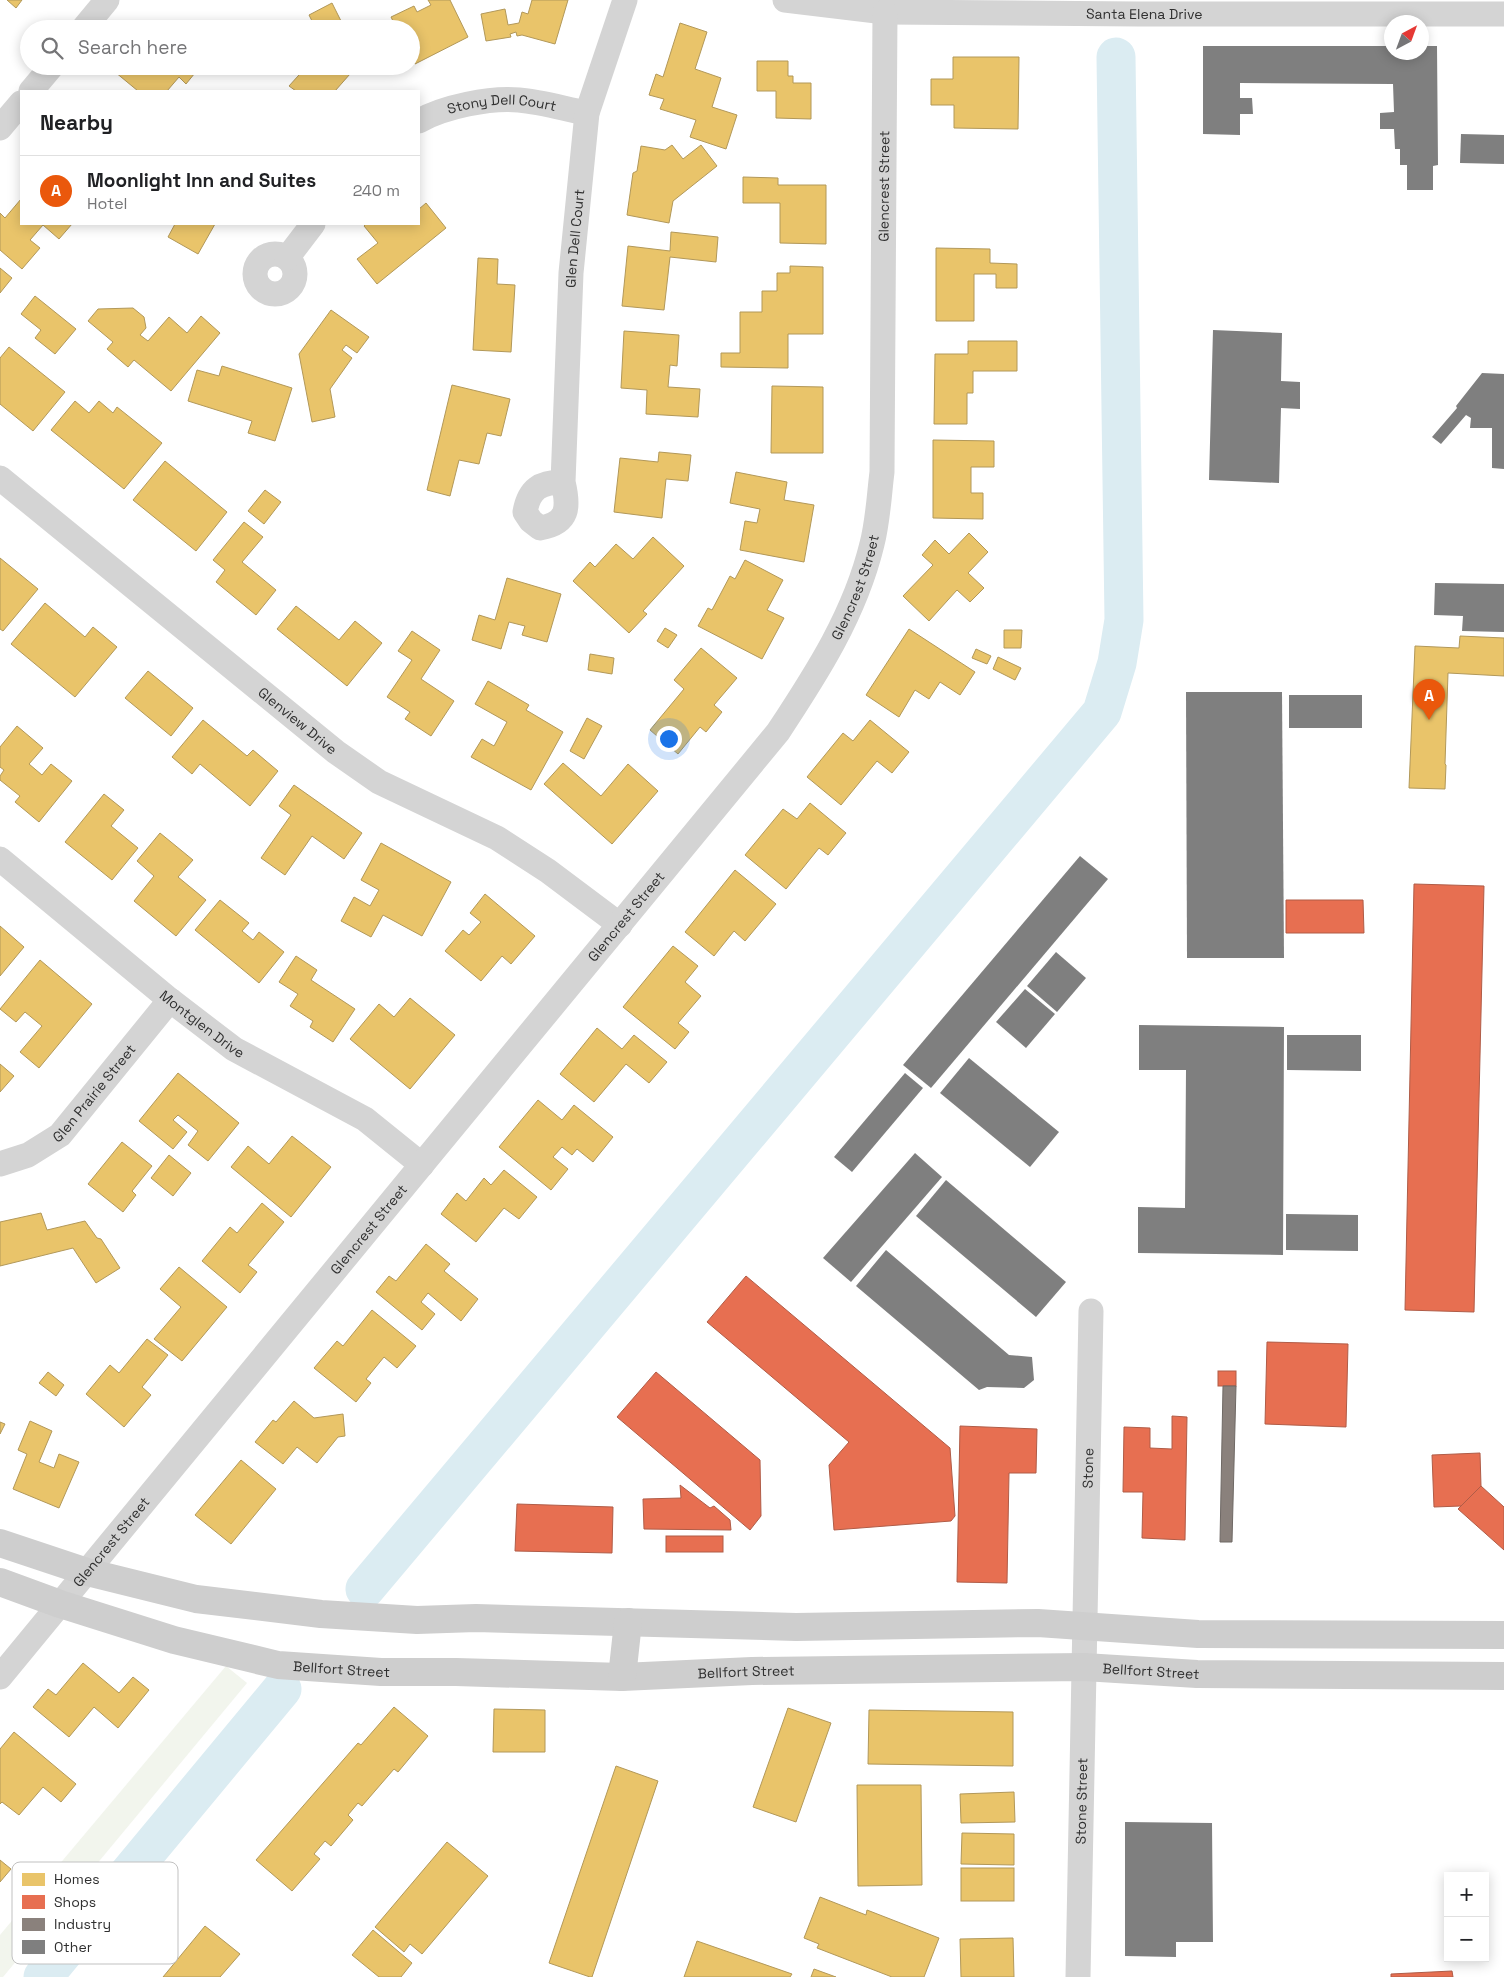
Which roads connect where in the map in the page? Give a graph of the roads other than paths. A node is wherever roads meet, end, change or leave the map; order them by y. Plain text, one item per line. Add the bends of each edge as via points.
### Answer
1 (107, 0) edge
2 (626, 0) edge
3 (785, 0) edge
4 (885, 12) junction
5 (1504, 14) edge
6 (90, 20) edge
7 (44, 75) edge
8 (32, 90) edge
9 (20, 104) edge
10 (587, 113) junction
11 (420, 121) edge
12 (0, 128) edge
13 (312, 225) edge
14 (287, 258) dead end
15 (0, 478) edge
16 (563, 482) dead end
17 (0, 859) edge
18 (620, 925) junction
19 (170, 1000) junction
20 (0, 1164) edge
21 (422, 1165) junction
22 (1091, 1311) dead end
23 (0, 1543) edge
24 (87, 1572) junction
25 (0, 1582) edge
26 (60, 1604) junction
27 (1504, 1617) edge
28 (628, 1622) junction
29 (1084, 1625) junction
30 (1467, 1635) junction
31 (1504, 1635) edge
32 (1084, 1666) junction
33 (0, 1677) edge
34 (622, 1677) junction
35 (1496, 1679) edge
36 (1078, 1977) edge

1 - 6 street
2 - 10 street, Glen Dell Court
3 - 4 street, Santa Elena Drive
4 - 5 street, Santa Elena Drive
4 - 18 street, Glencrest Street via 882,472 872,544 851,609 789,717
7 - 8 street
9 - 12 street
10 - 11 street, Stony Dell Court via 518,100 453,107
10 - 16 street, Glen Dell Court via 572,274
13 - 14 street
15 - 18 street, Glenview Drive via 336,752 379,782 497,838
17 - 19 street, Montglen Drive
18 - 21 street, Glencrest Street
19 - 20 street, Glen Prairie Street via 60,1135 28,1156
19 - 21 street, Montglen Drive via 234,1049 365,1119
21 - 24 street, Glencrest Street
22 - 29 street, Stone
23 - 24 main road
24 - 26 street, Glencrest Street
24 - 28 main road via 196,1599 321,1614 417,1620 476,1618
25 - 26 main road, Bellfort Street
26 - 33 street, Glencrest Street
26 - 34 main road, Bellfort Street via 174,1640 278,1665 381,1672
27 - 30 main road
28 - 29 main road via 796,1627
28 - 34 main road
29 - 30 main road via 1198,1634
29 - 32 street, Stone Street
30 - 31 main road
32 - 34 main road, Bellfort Street via 752,1671
32 - 35 main road, Bellfort Street via 1197,1674
32 - 36 street, Stone Street

